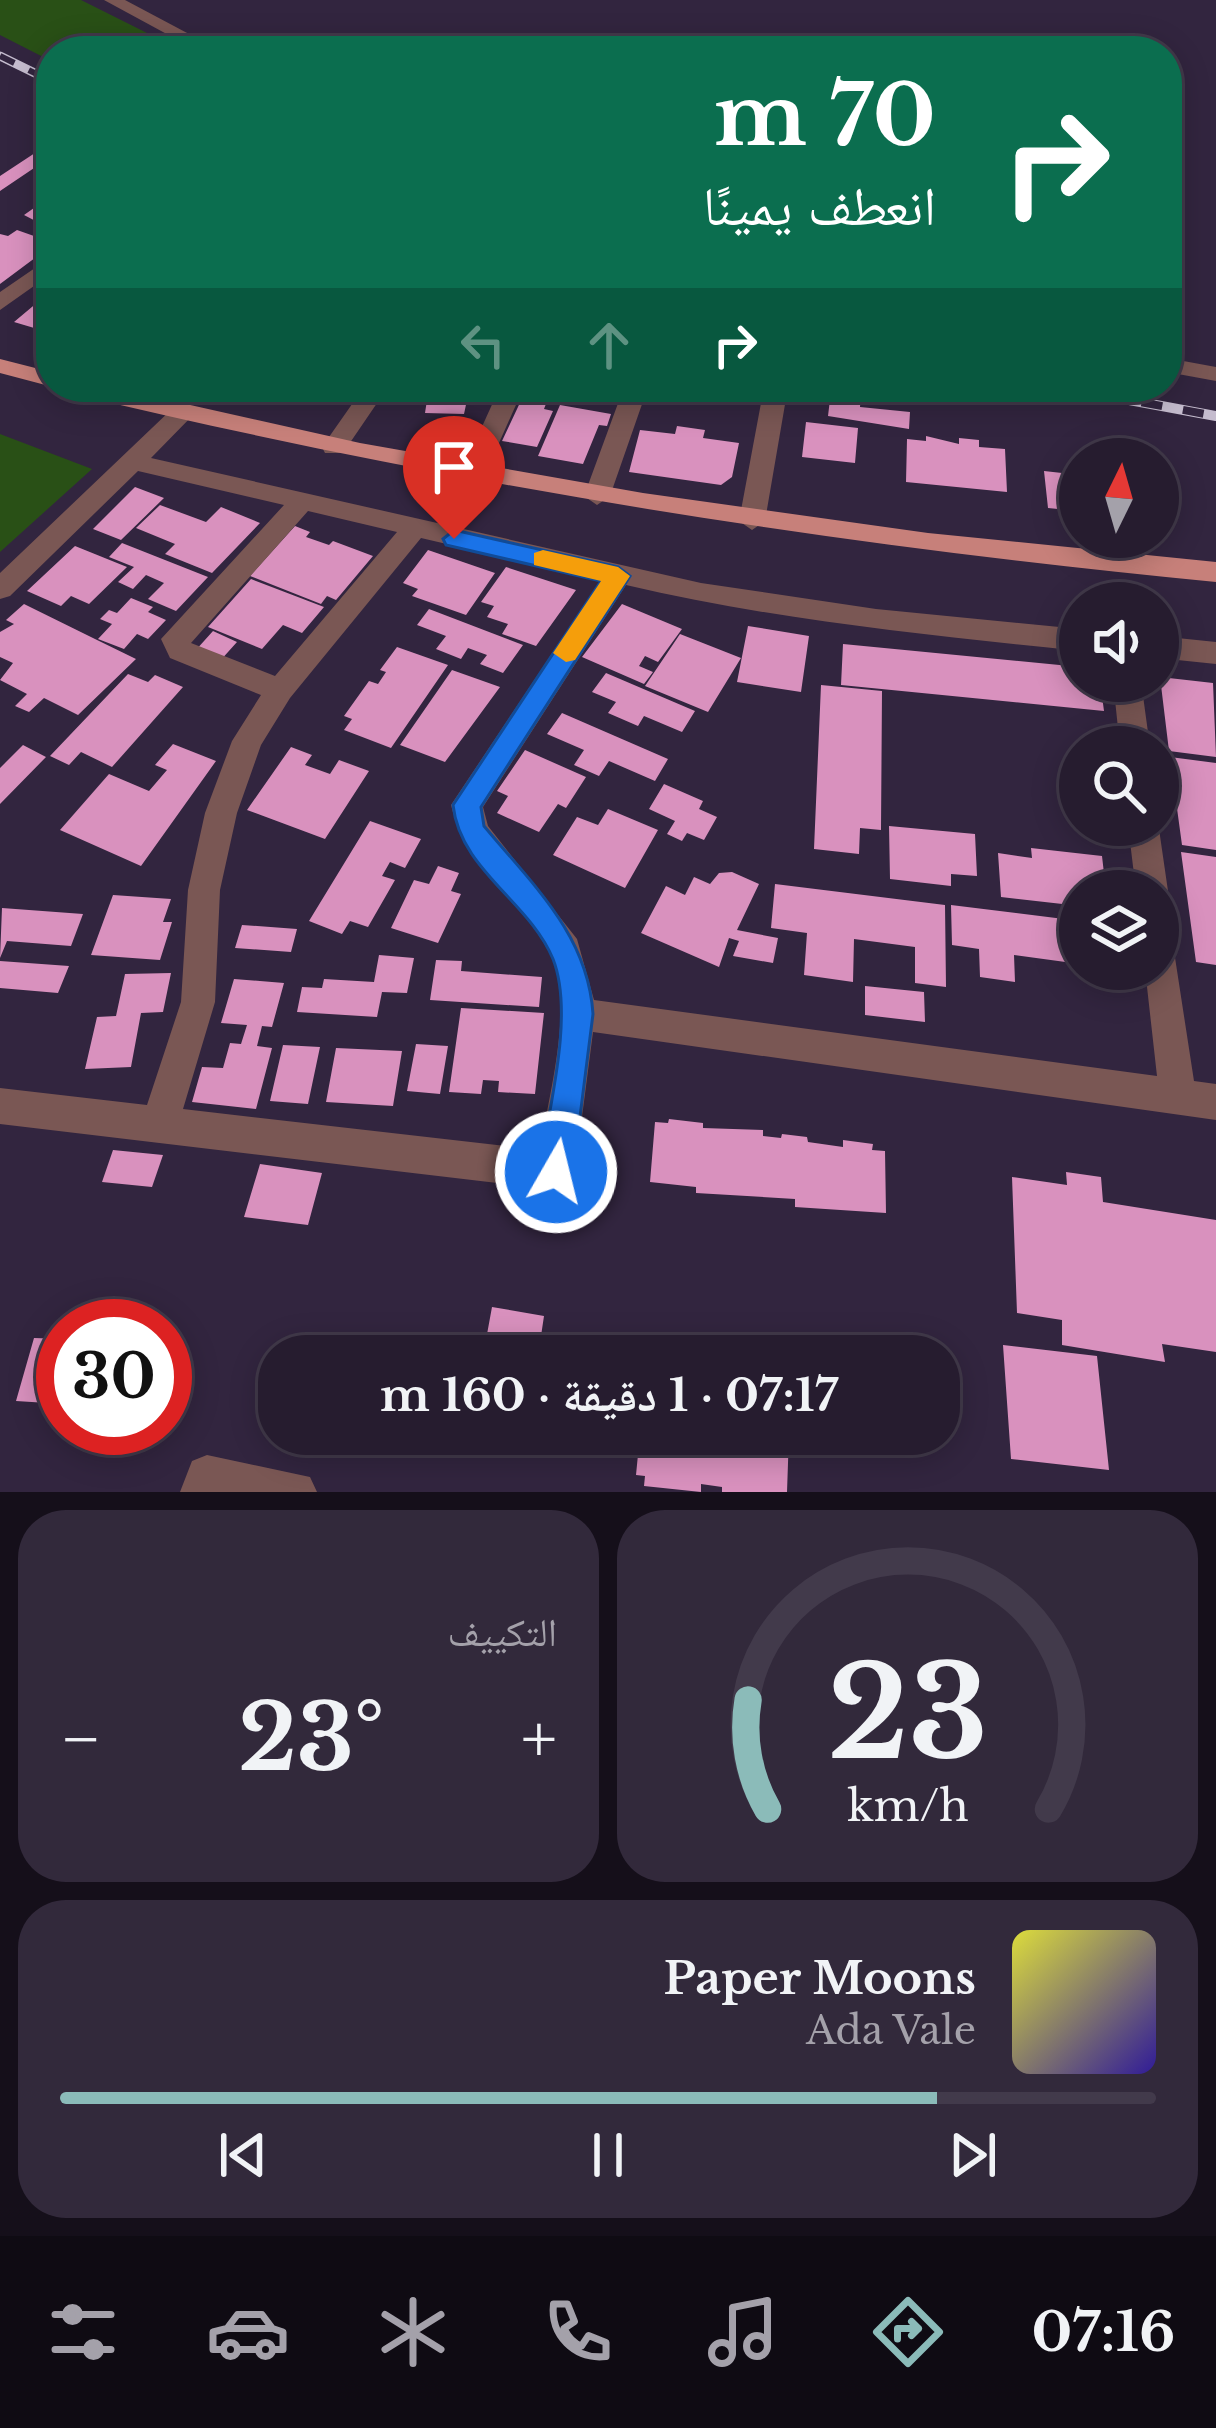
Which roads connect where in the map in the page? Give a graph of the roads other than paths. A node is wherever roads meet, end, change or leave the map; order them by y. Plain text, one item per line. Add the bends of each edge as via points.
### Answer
1 (112, 0) edge
2 (183, 36) edge
3 (36, 275) edge
4 (0, 303) edge
5 (0, 366) edge
6 (1182, 368) edge
7 (1216, 374) edge
8 (36, 376) edge
9 (139, 402) edge
10 (366, 402) edge
11 (505, 402) edge
12 (631, 402) edge
13 (773, 402) edge
14 (183, 413) junction
15 (334, 447) junction
16 (134, 462) junction
17 (473, 475) junction
18 (597, 496) junction
19 (300, 504) junction
20 (752, 521) junction
21 (414, 530) junction
22 (1216, 572) edge
23 (618, 576) junction
24 (0, 589) edge
25 (1059, 638) edge
26 (1179, 649) edge
27 (1216, 653) edge
28 (280, 690) junction
29 (1165, 990) edge
30 (578, 1014) junction
31 (1178, 1097) junction
32 (1216, 1102) edge
33 (0, 1106) edge
34 (159, 1126) junction
35 (202, 1492) edge
36 (295, 1492) edge

1 - 2 street
3 - 4 street
5 - 8 main road
6 - 7 street
9 - 14 main road
10 - 15 street
11 - 17 street
12 - 18 street
13 - 20 street
14 - 15 main road
14 - 16 street
15 - 17 main road
16 - 19 street
16 - 24 street
17 - 18 main road
18 - 20 main road
19 - 21 street
19 - 28 street via 175,639 180,650
20 - 22 main road
21 - 23 street
21 - 28 street
23 - 25 street via 853,616
23 - 30 street via 467,805 470,831 566,953
26 - 27 street
28 - 34 street via 248,741 221,813 204,890 198,1002
29 - 31 street
30 - 31 street
30 - 34 street via 556,1172
31 - 32 street
33 - 34 street
35 - 36 street via 207,1476

